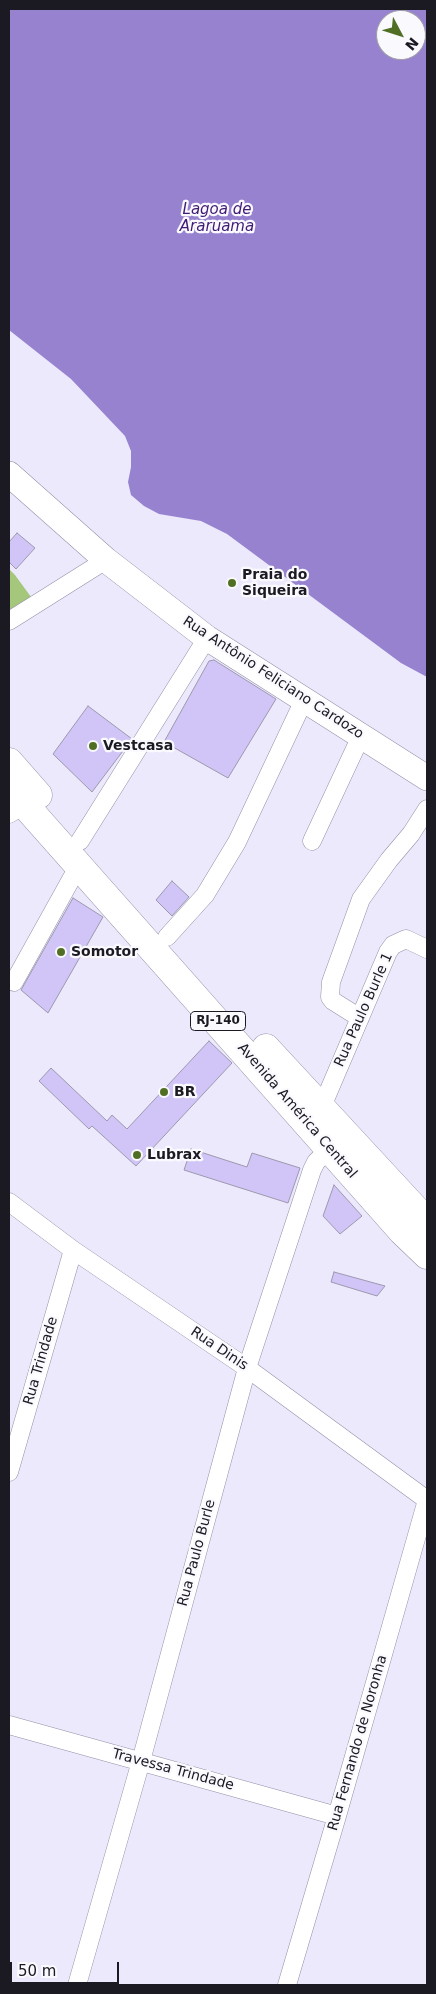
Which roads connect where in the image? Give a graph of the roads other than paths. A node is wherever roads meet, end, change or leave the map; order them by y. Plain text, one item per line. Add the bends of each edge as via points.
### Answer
1 (9, 475) edge
2 (106, 560) junction
3 (9, 621) edge
4 (207, 638) junction
5 (304, 700) junction
6 (361, 736) junction
7 (9, 762) edge
8 (427, 778) edge
9 (14, 801) edge
10 (427, 810) edge
11 (312, 842) dead end
12 (79, 853) junction
13 (167, 937) junction
14 (427, 949) edge
15 (14, 982) dead end
16 (360, 1018) junction
17 (321, 1109) junction
18 (337, 1141) junction
19 (9, 1202) edge
20 (424, 1211) edge
21 (72, 1250) junction
22 (427, 1255) edge
23 (247, 1368) junction
24 (9, 1472) edge
25 (427, 1500) edge
26 (9, 1725) edge
27 (141, 1761) junction
28 (337, 1816) junction
29 (77, 1985) edge
30 (287, 1985) edge

1 - 2 street, Rua Antônio Feliciano Cardozo
2 - 3 street
2 - 4 street, Rua Antônio Feliciano Cardozo
4 - 5 street, Rua Antônio Feliciano Cardozo
4 - 12 street
5 - 6 street, Rua Antônio Feliciano Cardozo
5 - 13 street via 237,842 205,895
6 - 8 street, Rua Antônio Feliciano Cardozo
6 - 11 street
7 - 12 highway, Avenida América Central / RJ-140
9 - 12 highway, Avenida América Central / RJ-140
10 - 16 street via 361,899 331,982 330,997 333,1001
12 - 13 highway, Avenida América Central / RJ-140
12 - 15 street
12 - 18 highway, Avenida América Central / RJ-140
13 - 17 highway, Avenida América Central / RJ-140
14 - 16 street, Rua Paulo Burle 1 via 406,939 393,945
16 - 17 street, Rua Paulo Burle 1
17 - 18 highway, Avenida América Central / RJ-140
18 - 20 highway, Avenida América Central / RJ-140
18 - 22 highway, Avenida América Central / RJ-140 via 402,1231
18 - 23 street, Rua Paulo Burle via 312,1170
19 - 21 street, Rua Dinis
21 - 23 street, Rua Dinis
21 - 24 street, Rua Trindade
23 - 25 street, Rua Dinis
23 - 27 street, Rua Paulo Burle
25 - 28 street, Rua Fernando de Noronha
26 - 27 street, Travessa Trindade
27 - 28 street, Travessa Trindade
27 - 29 street, Rua Paulo Burle
28 - 30 street, Rua Fernando de Noronha

